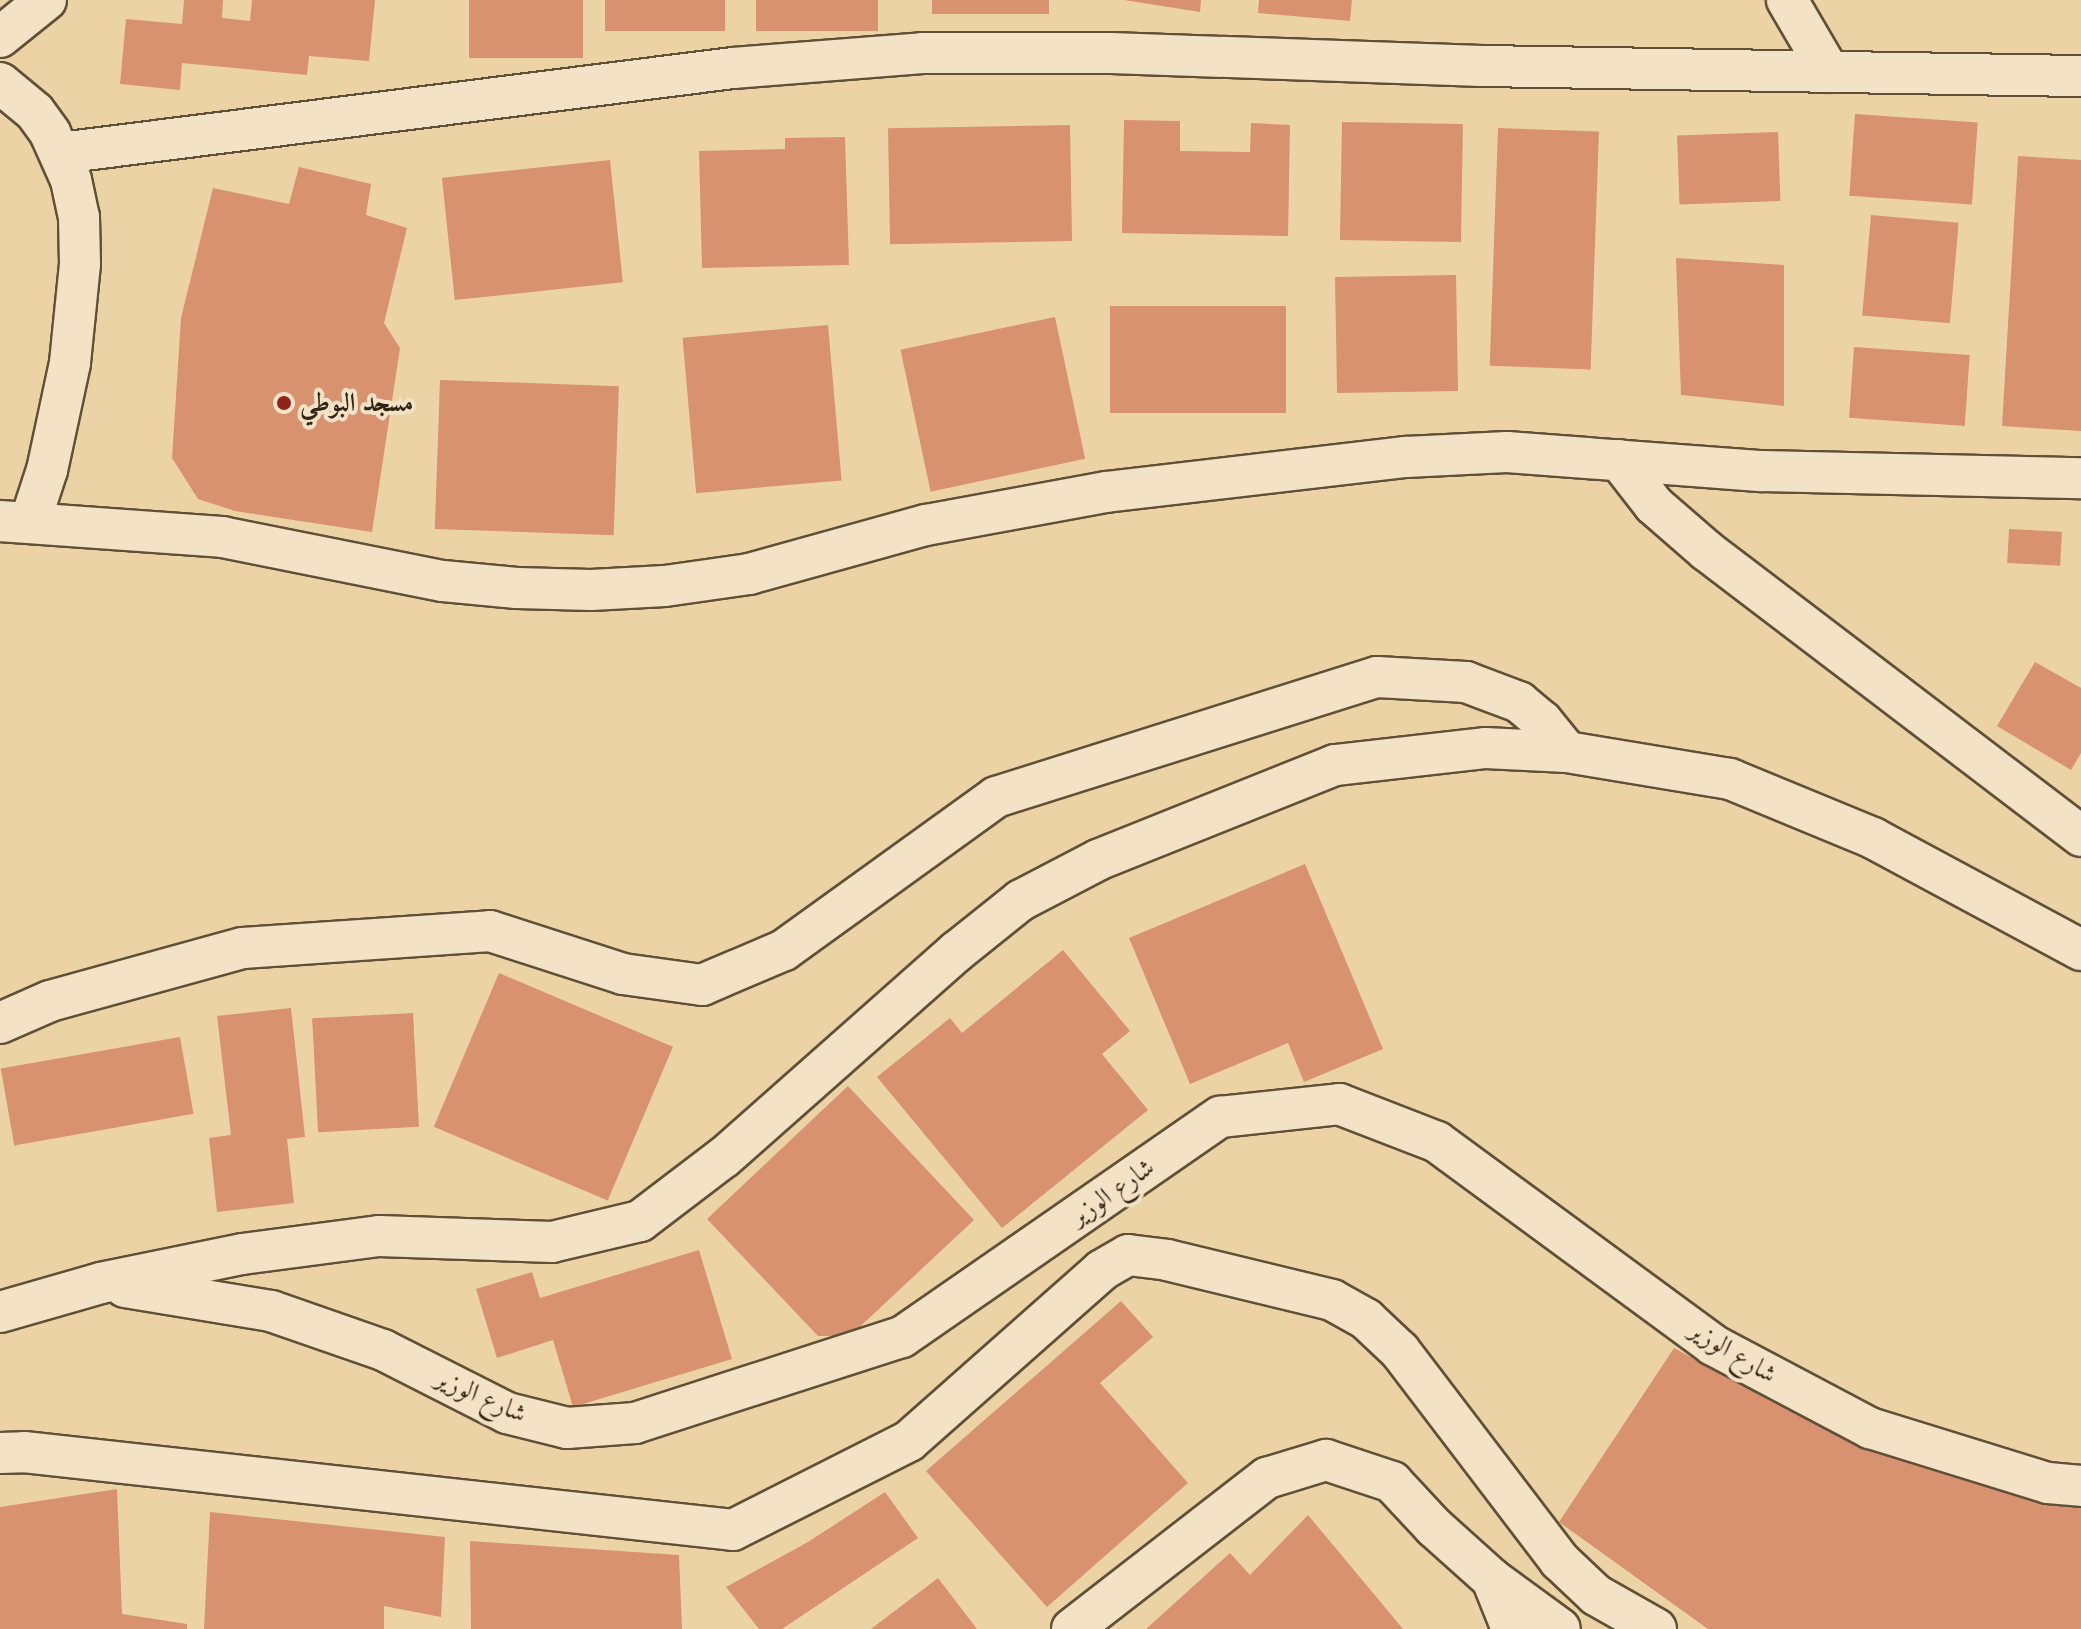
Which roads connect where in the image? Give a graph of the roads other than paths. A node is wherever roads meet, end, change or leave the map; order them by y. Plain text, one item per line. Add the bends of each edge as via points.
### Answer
1 (46, 0) edge
2 (1787, 0) edge
3 (0, 37) edge
4 (1829, 72) junction
5 (2081, 76) edge
6 (0, 83) edge
7 (61, 153) junction
8 (1619, 460) junction
9 (2081, 478) edge
10 (15, 522) edge
11 (1567, 752) junction
12 (2081, 836) edge
13 (2081, 950) edge
14 (0, 1023) edge
15 (101, 1283) junction
16 (0, 1312) edge
17 (0, 1453) edge
18 (2081, 1486) edge
19 (1492, 1579) junction
20 (1072, 1629) edge
21 (1512, 1629) edge
22 (1560, 1629) edge
23 (1656, 1629) edge

1 - 3 street
2 - 4 street
4 - 5 street
4 - 7 street via 922,53 733,68
6 - 7 street via 35,112
7 - 10 street via 79,217 76,314 60,416
8 - 9 street via 1762,471
8 - 10 street via 1507,452 1406,457 1106,492 926,525 749,574 591,590 443,581 222,537
8 - 12 street via 1654,505 1707,551
11 - 13 street via 1730,779 1873,838
11 - 14 street via 1519,702 1466,682 1377,677 996,797 784,950 702,985 623,974 490,931 243,948 50,1001
11 - 15 street via 1485,748 1335,765 1098,860 1021,900 724,1157 640,1221 552,1242 379,1236 242,1254
15 - 16 street
15 - 18 street, شارع الوزير via 271,1311 383,1350 507,1413 567,1428 635,1423 902,1337 1220,1117 1339,1104 1437,1142 1713,1345 1870,1428 2048,1483
17 - 23 street via 733,1530 909,1441 1102,1270 1128,1255 1332,1300 1366,1319 1400,1351 1559,1560 1596,1595
19 - 20 street via 1392,1482 1326,1460 1267,1478
19 - 21 street
19 - 22 street

